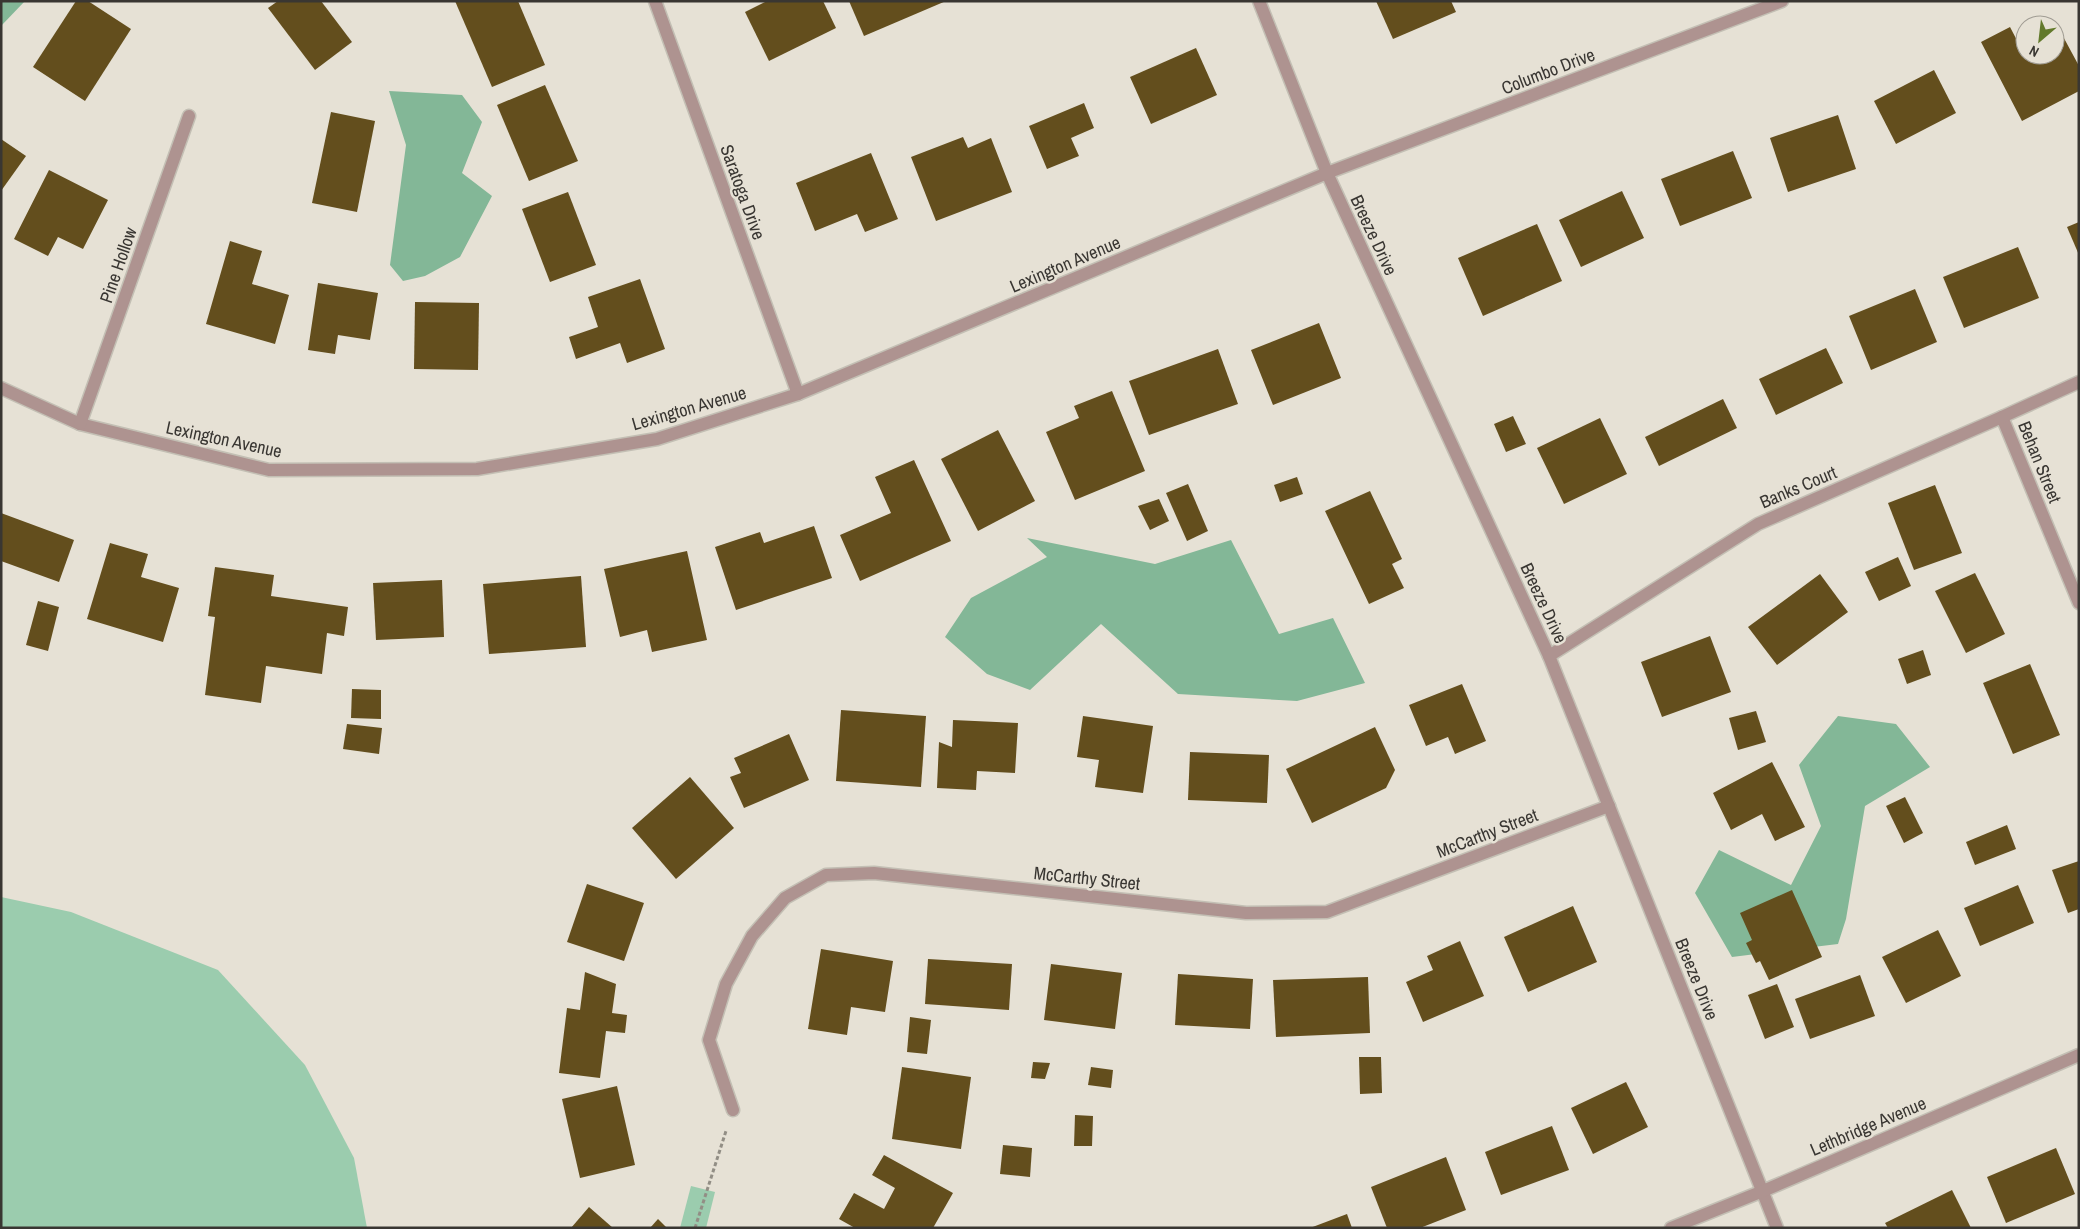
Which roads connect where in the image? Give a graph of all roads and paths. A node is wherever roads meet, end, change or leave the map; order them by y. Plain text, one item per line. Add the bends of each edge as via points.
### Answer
1 (655, 1) edge
2 (1259, 1) edge
3 (1782, 1) edge
4 (189, 116) dead end
5 (1327, 173) junction
6 (2079, 382) edge
7 (1, 388) edge
8 (798, 394) junction
9 (2002, 417) junction
10 (80, 424) junction
11 (2079, 603) edge
12 (1549, 656) junction
13 (1609, 806) junction
14 (2079, 1055) edge
15 (733, 1110) joint
16 (1763, 1191) junction
17 (694, 1228) edge
18 (1670, 1228) edge
19 (1777, 1228) edge

1 - 8 street, Saratoga Drive
2 - 5 street, Breeze Drive
3 - 5 street, Columbo Drive
4 - 10 street, Pine Hollow
5 - 8 street, Lexington Avenue
5 - 12 street, Breeze Drive
6 - 9 street, Banks Court
7 - 10 street, Lexington Avenue
8 - 10 street, Lexington Avenue via 657,439 477,469 269,470
9 - 11 street, Behan Street
9 - 12 street, Banks Court via 1758,524
12 - 13 street, Breeze Drive
13 - 15 street, McCarthy Street via 1328,912 1246,913 874,873 826,876 785,898 752,936 726,984 709,1040
13 - 16 street, Breeze Drive
14 - 16 street, Lethbridge Avenue
15 - 17 path
16 - 18 street, Lethbridge Avenue
16 - 19 street, Breeze Drive

